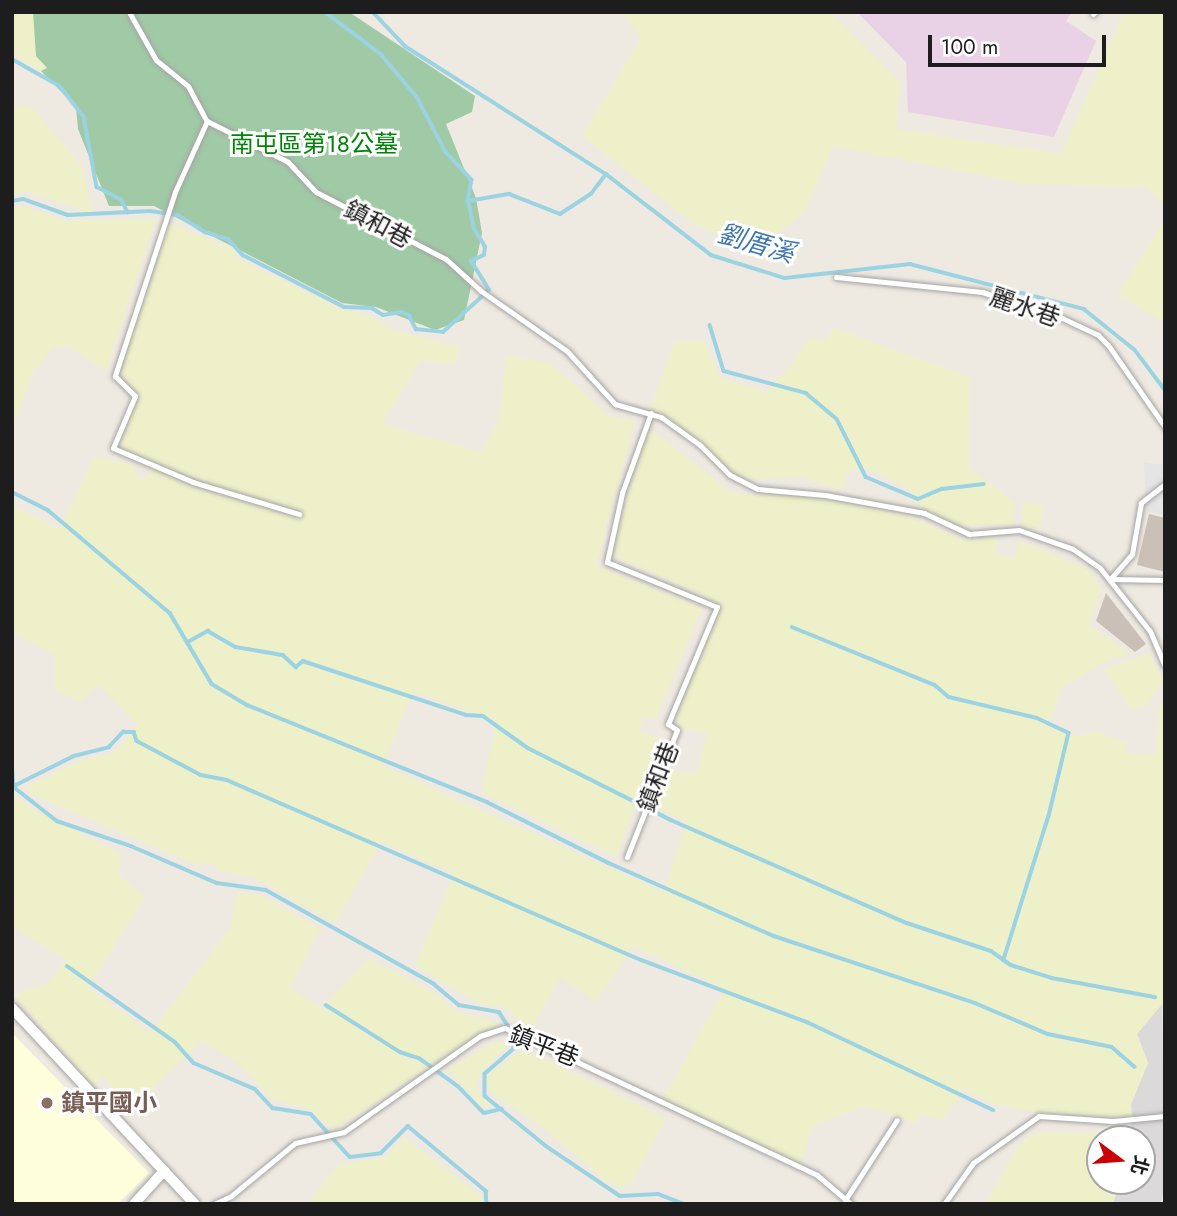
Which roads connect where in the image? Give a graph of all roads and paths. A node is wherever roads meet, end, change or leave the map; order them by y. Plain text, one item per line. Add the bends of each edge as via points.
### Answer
1 (129, 12) edge
2 (207, 121) junction
3 (836, 277) dead end
4 (651, 413) junction
5 (1165, 427) edge
6 (1165, 484) edge
7 (299, 514) dead end
8 (1110, 579) junction
9 (1165, 580) edge
10 (1165, 666) edge
11 (627, 857) dead end
12 (12, 1008) edge
13 (1165, 1116) edge
14 (897, 1120) dead end
15 (164, 1171) junction
16 (848, 1202) edge
17 (134, 1204) edge
18 (195, 1204) edge
19 (214, 1204) edge
20 (944, 1204) edge

1 - 2 lane via 156,60 188,86
2 - 4 lane, 鎮和巷 via 288,162 316,192 446,259 481,291 567,351 615,404
2 - 7 lane via 175,192 114,376 135,396 113,447 194,482
3 - 5 lane, 麗水巷 via 982,292 1074,324 1108,345
4 - 8 lane, 鎮和巷 via 682,430 730,475 758,488 924,513 969,534 1019,530 1073,549
4 - 11 lane, 鎮和巷 via 622,493 607,562 717,607 667,724 677,730
6 - 8 lane via 1141,503 1132,554
8 - 9 lane
8 - 10 lane, 鎮和巷 via 1150,631
12 - 15 street
13 - 20 lane via 1113,1121 1039,1116 973,1163
14 - 16 lane
15 - 17 street
15 - 18 street
16 - 19 lane, 鎮平巷 via 817,1175 505,1028 480,1036 352,1128 295,1143 231,1196

